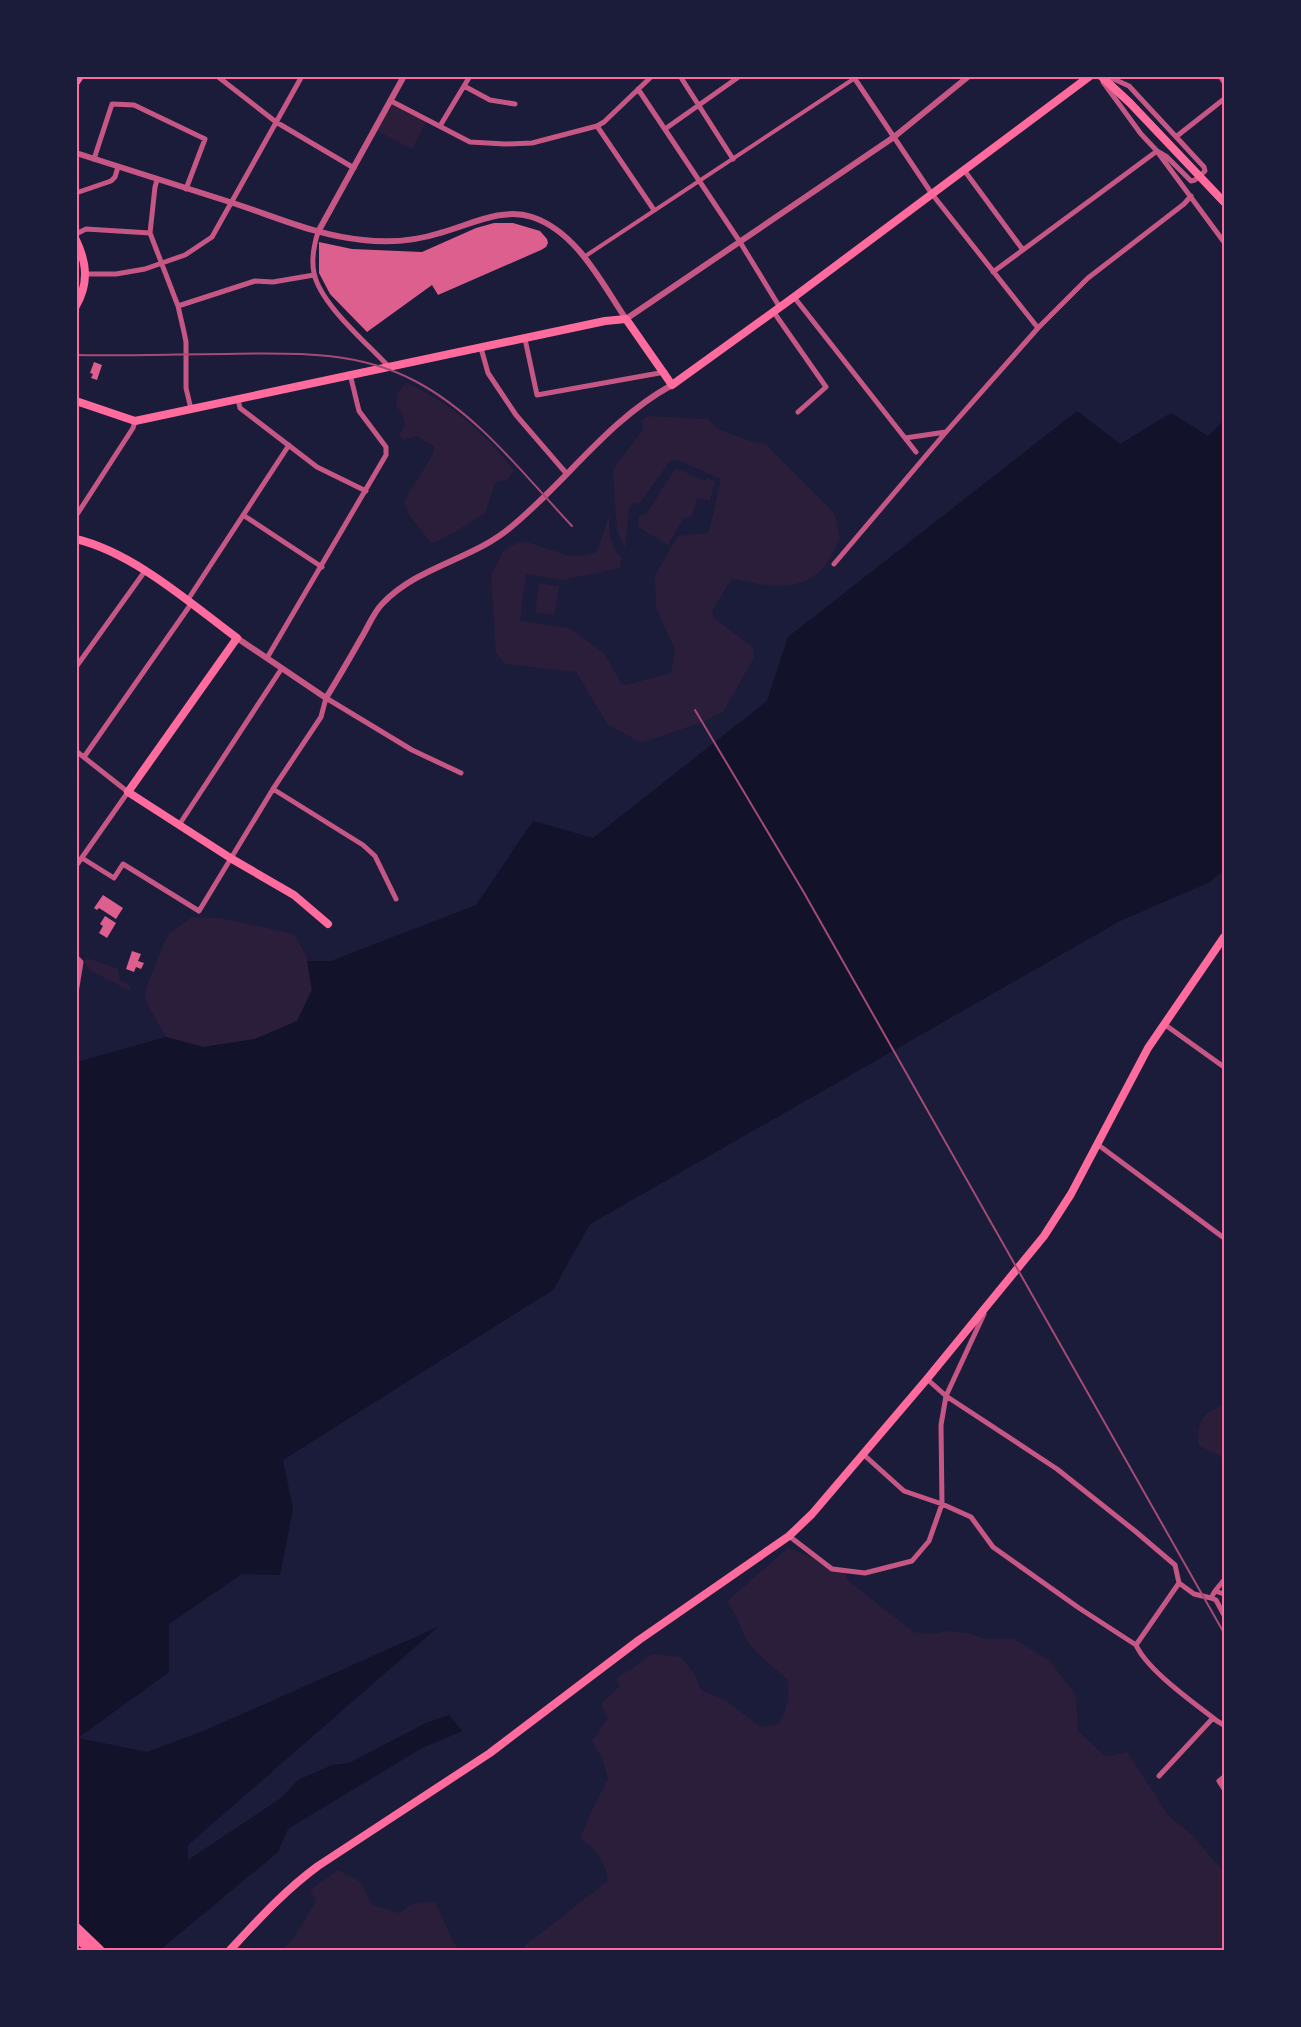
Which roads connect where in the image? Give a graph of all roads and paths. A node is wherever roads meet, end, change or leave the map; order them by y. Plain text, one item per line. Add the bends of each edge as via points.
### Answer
1 (80, 76) edge
2 (217, 76) edge
3 (302, 76) edge
4 (404, 76) edge
5 (470, 76) edge
6 (652, 76) edge
7 (680, 76) edge
8 (740, 76) edge
9 (969, 76) edge
10 (1090, 76) edge
11 (1100, 76) edge
12 (1107, 76) edge
13 (1220, 76) edge
14 (855, 77) edge
15 (76, 82) edge
16 (1224, 82) edge
17 (464, 86) junction
18 (638, 89) junction
19 (1224, 99) edge
20 (391, 101) junction
21 (515, 104) dead end
22 (699, 105) junction
23 (276, 122) junction
24 (440, 126) junction
25 (597, 126) junction
26 (665, 129) junction
27 (1176, 136) junction
28 (894, 137) junction
29 (1157, 151) junction
30 (76, 153) edge
31 (94, 159) junction
32 (733, 159) junction
33 (118, 167) junction
34 (354, 168) junction
35 (964, 170) junction
36 (157, 180) junction
37 (699, 181) junction
38 (186, 189) junction
39 (76, 193) edge
40 (932, 194) junction
41 (1192, 197) junction
42 (1224, 202) edge
43 (231, 203) junction
44 (654, 210) junction
45 (318, 232) junction
46 (150, 233) junction
47 (76, 234) edge
48 (76, 240) edge
49 (740, 242) junction
50 (1224, 242) edge
51 (1023, 250) junction
52 (584, 257) junction
53 (161, 264) junction
54 (993, 272) junction
55 (86, 274) junction
56 (314, 275) junction
57 (794, 297) junction
58 (76, 306) edge
59 (178, 306) junction
60 (776, 308) junction
61 (626, 319) junction
62 (1038, 328) junction
63 (525, 339) junction
64 (481, 348) junction
65 (388, 367) junction
66 (665, 372) junction
67 (350, 374) junction
68 (672, 385) junction
69 (238, 400) junction
70 (76, 401) edge
71 (191, 409) junction
72 (798, 412) dead end
73 (135, 421) junction
74 (946, 432) junction
75 (905, 438) junction
76 (289, 445) junction
77 (916, 452) dead end
78 (566, 473) junction
79 (366, 491) junction
80 (243, 515) junction
81 (76, 516) edge
82 (76, 538) edge
83 (834, 564) dead end
84 (322, 567) junction
85 (146, 571) junction
86 (189, 602) junction
87 (237, 638) junction
88 (267, 658) junction
89 (76, 667) edge
90 (282, 668) junction
91 (326, 698) junction
92 (76, 751) edge
93 (84, 757) junction
94 (461, 773) dead end
95 (273, 789) junction
96 (128, 792) junction
97 (179, 825) junction
98 (82, 858) junction
99 (232, 858) junction
100 (76, 866) edge
101 (396, 899) dead end
102 (328, 924) dead end
103 (1224, 937) edge
104 (76, 957) edge
105 (76, 993) edge
106 (1164, 1024) junction
107 (1224, 1067) edge
108 (1097, 1144) junction
109 (1224, 1238) edge
110 (990, 1300) junction
111 (927, 1379) junction
112 (946, 1396) junction
113 (864, 1455) junction
114 (942, 1504) junction
115 (789, 1536) junction
116 (1224, 1580) edge
117 (1179, 1583) junction
118 (1215, 1591) junction
119 (1224, 1594) edge
120 (1211, 1598) junction
121 (1224, 1616) edge
122 (1136, 1645) junction
123 (1213, 1718) junction
124 (1224, 1725) edge
125 (1159, 1776) dead end
126 (1224, 1777) edge
127 (1224, 1789) edge
128 (76, 1926) edge
129 (76, 1937) edge
130 (90, 1950) edge
131 (100, 1950) edge
132 (230, 1950) edge

1 - 15 main road
2 - 23 street
3 - 23 street
4 - 20 street
5 - 17 street
6 - 18 street
7 - 22 street
8 - 22 street
9 - 28 street
10 - 35 main road
11 - 29 street
11 - 42 main road
12 - 27 street via 1129,86
13 - 16 street
14 - 28 street
14 - 32 street
17 - 21 street via 490,100
17 - 24 street
18 - 25 street
18 - 26 street
19 - 27 street
20 - 24 street
20 - 34 street
22 - 26 street
22 - 32 street
23 - 34 street
23 - 43 street
24 - 25 street via 470,142 532,144
25 - 44 street
26 - 37 street
27 - 29 street via 1204,167 1195,180 1191,181
28 - 40 street
28 - 49 street
29 - 41 street
29 - 51 street
30 - 31 street
31 - 33 street
31 - 38 street via 112,104 134,105 205,139
32 - 37 street
33 - 36 street
33 - 39 street via 111,182
34 - 45 street
35 - 40 main road
35 - 51 street
36 - 38 street
36 - 46 street
37 - 44 street
37 - 49 street
38 - 43 street
40 - 54 street
40 - 57 main road
41 - 50 street
41 - 62 street via 1088,278
43 - 45 street
43 - 53 street via 212,237 185,255
44 - 52 street
45 - 52 street via 362,240 407,240 484,218 518,214 552,226
45 - 56 street
46 - 47 street via 86,229
46 - 53 street
48 - 55 main road
49 - 60 street
49 - 61 street
51 - 54 street
52 - 61 street
53 - 55 street via 121,274
53 - 59 street
54 - 62 street
55 - 58 main road
56 - 59 street via 255,281
56 - 65 street via 328,303
57 - 60 main road
57 - 75 street
59 - 71 street via 186,342 186,388
60 - 68 main road
60 - 72 street via 826,387
61 - 63 main road
61 - 66 main road
62 - 74 street
63 - 64 main road
63 - 66 street via 537,395
64 - 65 main road
64 - 78 street via 488,374 516,415
65 - 67 main road
66 - 68 main road
67 - 69 main road
67 - 79 street via 359,411 386,447
68 - 78 street via 629,414
69 - 71 main road
69 - 76 street via 240,408
70 - 73 main road
71 - 73 main road
73 - 81 street
74 - 75 street
74 - 83 street
75 - 77 street
76 - 79 street via 317,467
76 - 80 street
78 - 91 street via 495,540 397,589 380,606
79 - 84 street
80 - 84 street
80 - 86 street
82 - 85 main road via 113,552
84 - 88 street
85 - 86 main road
85 - 89 street
86 - 87 main road
86 - 93 street
87 - 88 street
87 - 96 main road
88 - 90 street
90 - 91 street
90 - 97 street
91 - 94 street via 411,750
91 - 95 street via 321,717
92 - 93 street
93 - 96 street
95 - 99 street
95 - 101 street via 363,845 375,856
96 - 97 main road
96 - 98 street
97 - 99 main road
98 - 99 street via 114,878 123,864 199,911
98 - 100 street
99 - 102 main road via 294,895
103 - 106 main road
104 - 105 street via 81,962
106 - 107 street
106 - 108 main road
108 - 109 street
108 - 110 main road via 1044,1236
110 - 111 main road
110 - 112 street
111 - 112 street
111 - 113 main road
112 - 114 street via 941,1425
112 - 117 street via 1057,1469 1135,1531 1175,1565
113 - 114 street via 904,1491
113 - 115 main road
114 - 115 street via 929,1541 912,1560 866,1573 832,1569
114 - 122 street via 971,1517 993,1547
115 - 132 main road via 639,1640 490,1753 301,1878
116 - 118 street
117 - 120 street via 1194,1594
117 - 122 street
118 - 119 street
118 - 120 street
120 - 121 street
122 - 123 street via 1155,1669
123 - 124 street
123 - 125 street
126 - 127 street via 1219,1781
128 - 131 highway
129 - 130 highway

